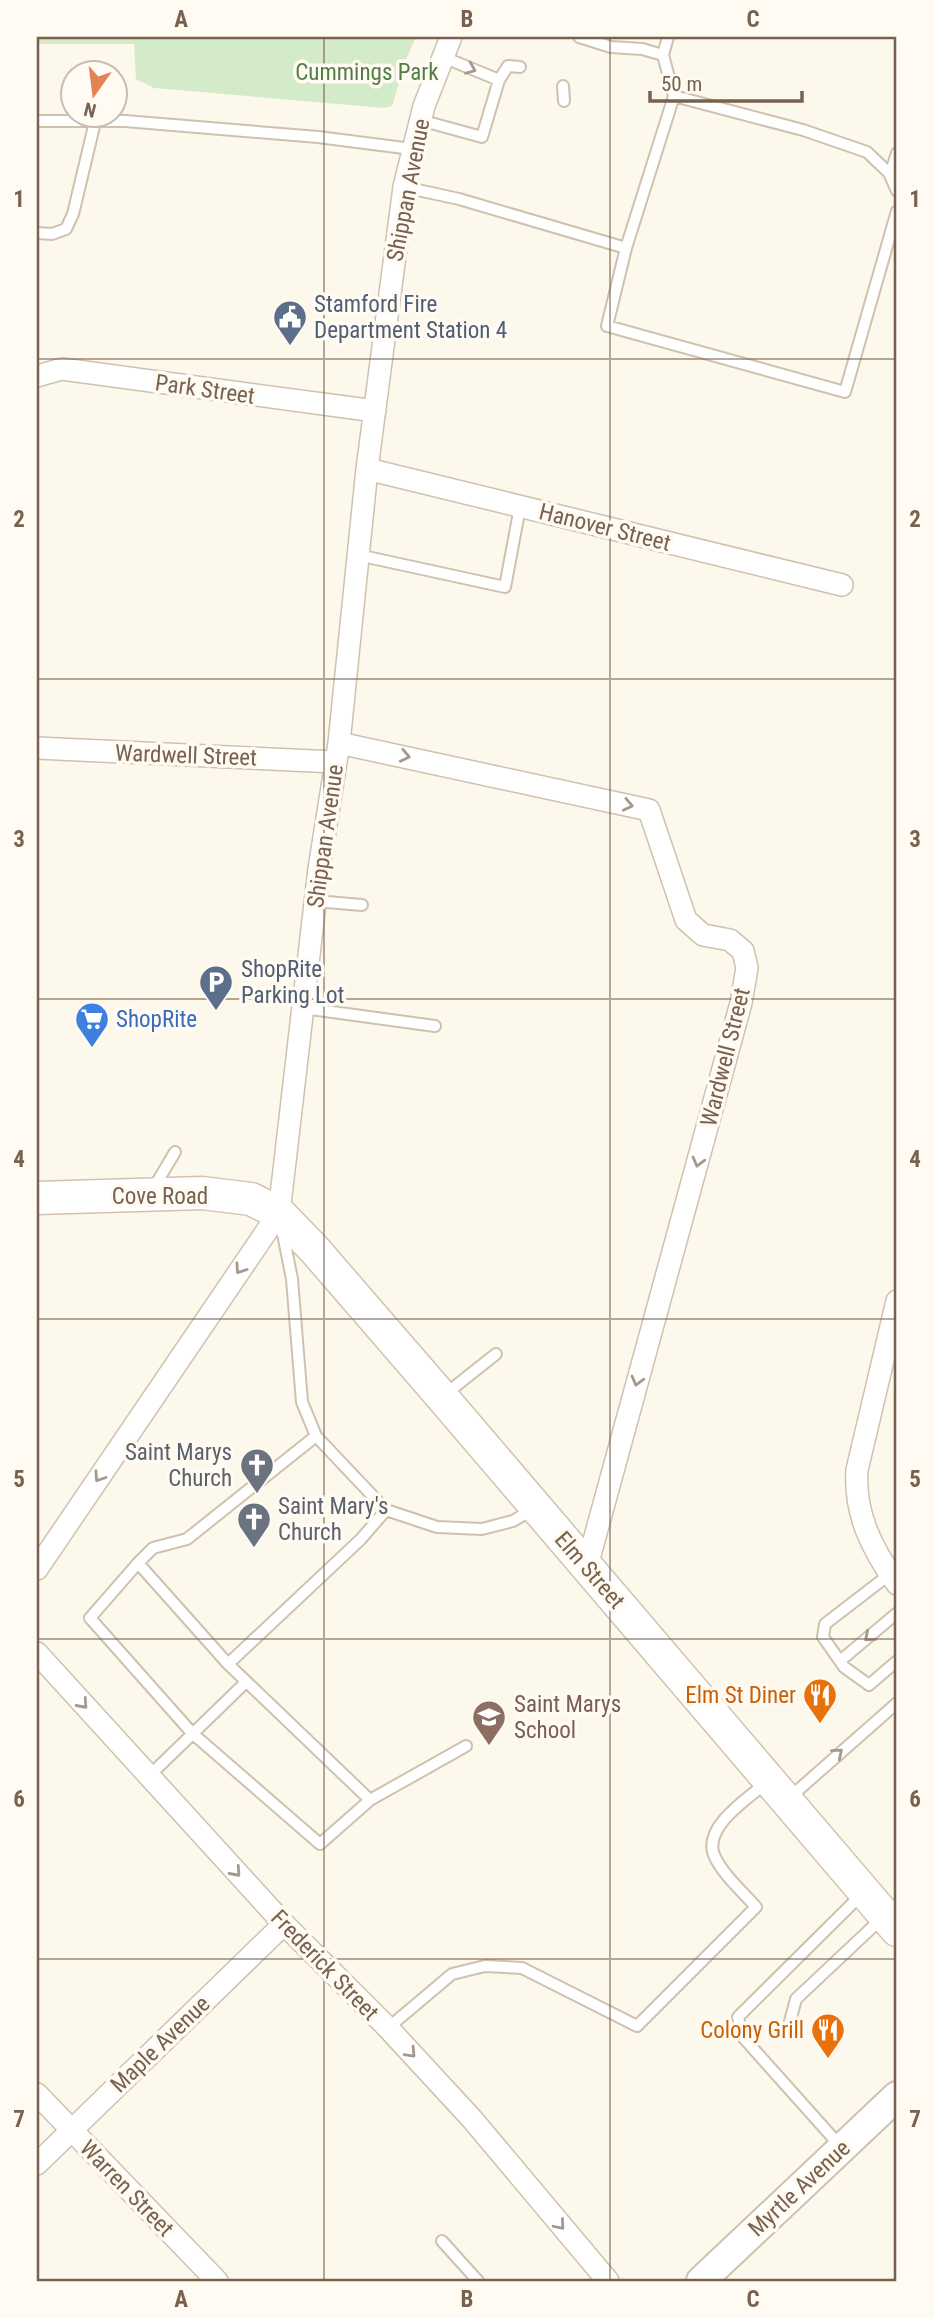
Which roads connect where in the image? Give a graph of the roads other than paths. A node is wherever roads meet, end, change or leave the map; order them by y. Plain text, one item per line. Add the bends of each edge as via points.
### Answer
1 (579, 37) edge
2 (668, 37) edge
3 (447, 47) edge
4 (663, 55) junction
5 (520, 67) dead end
6 (499, 80) junction
7 (563, 86) dead end
8 (674, 96) junction
9 (564, 101) dead end
10 (420, 120) junction
11 (37, 121) edge
12 (60, 121) edge
13 (130, 121) edge
14 (93, 130) edge
15 (412, 149) junction
16 (897, 153) edge
17 (890, 176) junction
18 (404, 187) junction
19 (897, 191) edge
20 (897, 211) edge
21 (37, 233) edge
22 (626, 248) junction
23 (37, 376) edge
24 (375, 411) junction
25 (367, 470) junction
26 (520, 506) junction
27 (358, 555) junction
28 (842, 585) dead end
29 (37, 748) edge
30 (337, 753) junction
31 (315, 901) junction
32 (362, 905) dead end
33 (303, 1008) junction
34 (435, 1026) dead end
35 (175, 1153) dead end
36 (151, 1194) junction
37 (37, 1198) edge
38 (279, 1213) junction
39 (897, 1301) edge
40 (496, 1354) dead end
41 (442, 1397) junction
42 (316, 1436) junction
43 (537, 1507) junction
44 (386, 1510) junction
45 (138, 1563) junction
46 (587, 1566) junction
47 (37, 1569) edge
48 (894, 1579) edge
49 (897, 1613) edge
50 (37, 1653) edge
51 (840, 1661) junction
52 (897, 1661) edge
53 (228, 1664) junction
54 (246, 1682) junction
55 (897, 1703) edge
56 (192, 1733) junction
57 (466, 1746) dead end
58 (149, 1776) junction
59 (779, 1789) junction
60 (370, 1800) junction
61 (886, 1910) edge
62 (284, 1924) junction
63 (789, 2025) dead end
64 (388, 2028) junction
65 (37, 2094) edge
66 (897, 2096) edge
67 (71, 2129) junction
68 (842, 2148) junction
69 (37, 2164) edge
70 (442, 2241) dead end
71 (217, 2281) edge
72 (478, 2281) edge
73 (608, 2281) edge
74 (701, 2281) edge

1 - 4 lane
2 - 4 lane
3 -> 6 lane
3 - 10 street, Shippan Avenue
4 - 8 lane
5 - 6 lane via 508,66
6 - 10 lane via 482,137
7 - 9 lane
8 - 17 lane via 867,152
8 - 22 lane
10 - 15 street, Shippan Avenue
11 - 12 lane
13 - 15 lane
14 - 21 lane via 66,229
15 - 18 street, Shippan Avenue
16 - 17 lane
17 - 19 lane
18 - 22 lane
18 - 24 street, Shippan Avenue
20 - 22 lane via 845,392 607,326
23 - 24 street, Park Street via 62,369
24 - 25 street, Shippan Avenue
25 - 26 street, Hanover Street
25 - 27 street, Shippan Avenue
26 - 27 lane via 505,587
26 - 28 street, Hanover Street
27 - 30 street, Shippan Avenue
29 - 30 street, Wardwell Street
30 - 31 street, Shippan Avenue
30 -> 46 street, Wardwell Street via 649,810 686,920 703,935 730,940 743,951 747,968 741,1003
31 - 32 lane
31 - 33 street, Shippan Avenue
33 - 34 lane
33 - 38 street, Shippan Avenue
35 - 36 lane
36 - 37 main road, Cove Road
36 - 38 main road, Cove Road via 202,1193 251,1199
38 - 41 main road, Elm Street
38 - 42 lane via 292,1279 302,1402
38 -> 47 street, Shippan Avenue
39 - 48 street via 856,1484 870,1543
40 - 41 lane
41 - 43 main road, Elm Street
42 - 44 lane
42 - 45 lane via 187,1539 153,1548
43 - 44 lane via 513,1521 482,1529 437,1527
43 - 46 main road, Elm Street
44 - 53 lane
45 - 53 lane
45 - 56 lane via 90,1618
46 - 59 main road, Elm Street
48 - 51 lane via 825,1625 823,1637
49 -> 51 lane
50 -> 58 street, Frederick Street
51 - 52 lane via 869,1685
53 - 54 lane
54 - 56 lane
54 - 60 lane
59 -> 55 lane via 828,1761
56 - 58 lane
56 - 60 lane via 320,1844
57 - 60 lane
58 -> 62 street, Frederick Street
59 - 61 main road, Elm Street
59 - 64 lane via 718,1826 712,1839 713,1854 756,1907 636,2026 522,1968 485,1966 452,1974
61 - 63 lane via 796,1998
61 - 68 lane via 738,2017 742,2036
62 - 64 street, Frederick Street
62 - 67 street, Maple Avenue
64 -> 73 street, Frederick Street
65 - 67 street, Warren Street
66 - 68 street, Myrtle Avenue
67 - 69 street, Maple Avenue
67 - 71 street, Warren Street
68 - 74 street, Myrtle Avenue
70 - 72 lane

